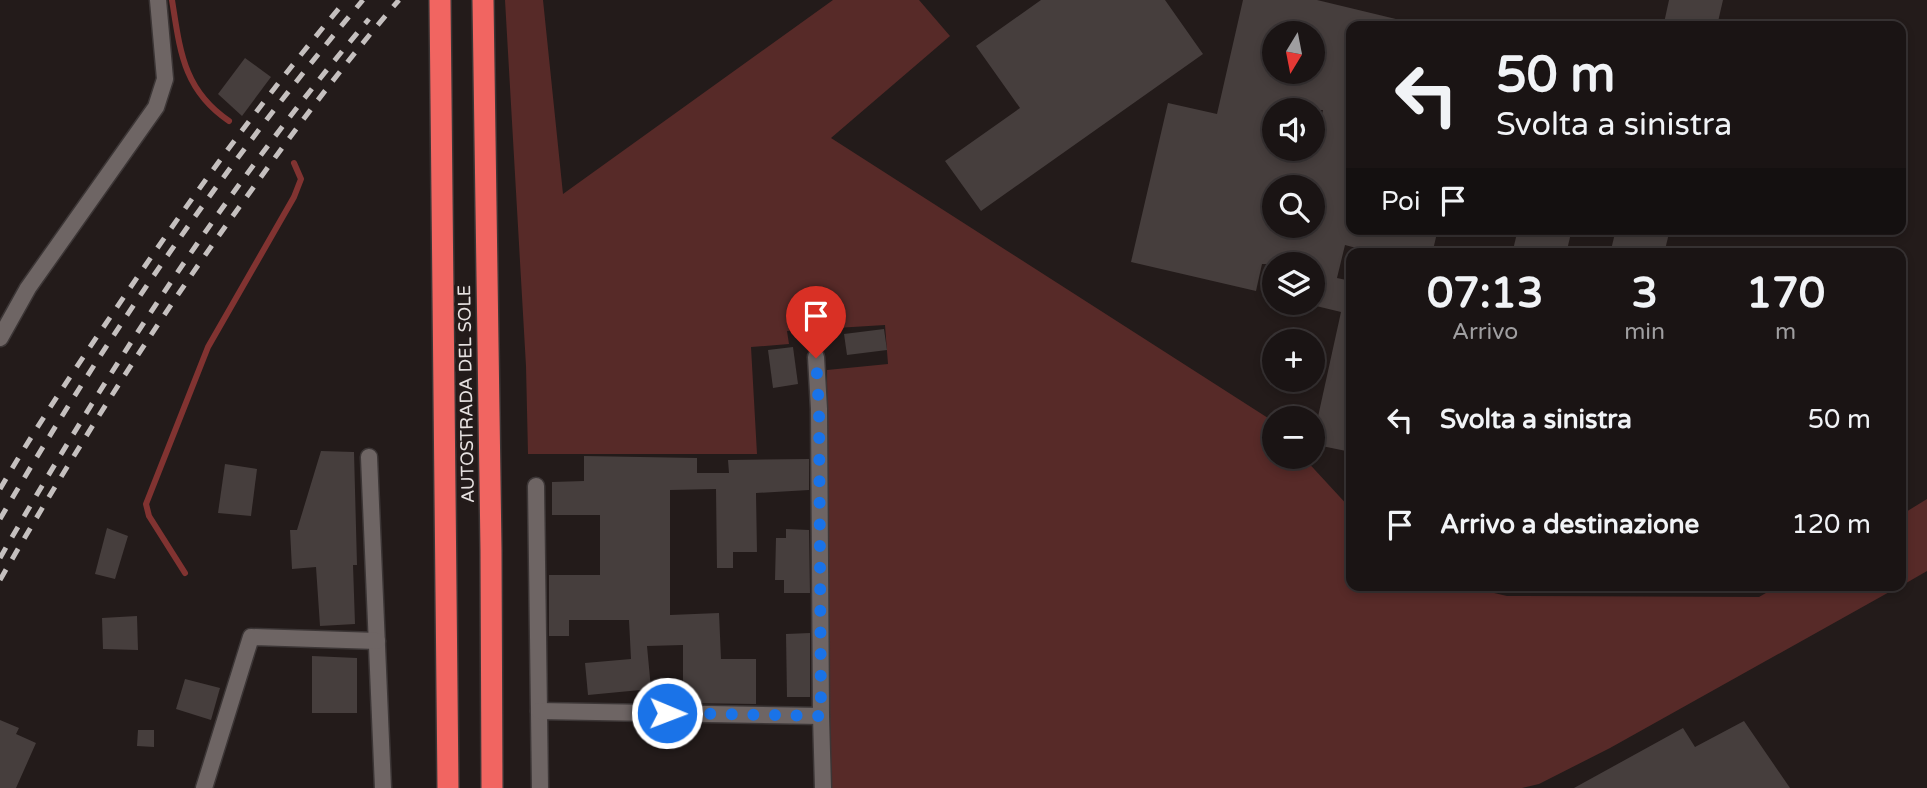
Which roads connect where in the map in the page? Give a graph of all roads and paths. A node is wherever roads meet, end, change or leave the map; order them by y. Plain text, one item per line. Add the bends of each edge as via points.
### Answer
1 (158, 0) edge
2 (440, 0) edge
3 (483, 0) edge
4 (0, 338) edge
5 (816, 358) dead end
6 (369, 457) dead end
7 (536, 486) dead end
8 (377, 641) junction
9 (539, 711) junction
10 (821, 716) junction
11 (204, 788) edge
12 (383, 788) edge
13 (448, 788) edge
14 (492, 788) edge
15 (540, 788) edge
16 (823, 788) edge

1 - 4 street via 165,79 156,107 29,288
2 - 13 highway, AUTOSTRADA DEL SOLE
3 - 14 highway, AUTOSTRADA DEL SOLE
5 - 10 street
6 - 8 street
7 - 9 street
8 - 11 street via 251,637
8 - 12 street
9 - 10 street
9 - 15 street
10 - 16 street

